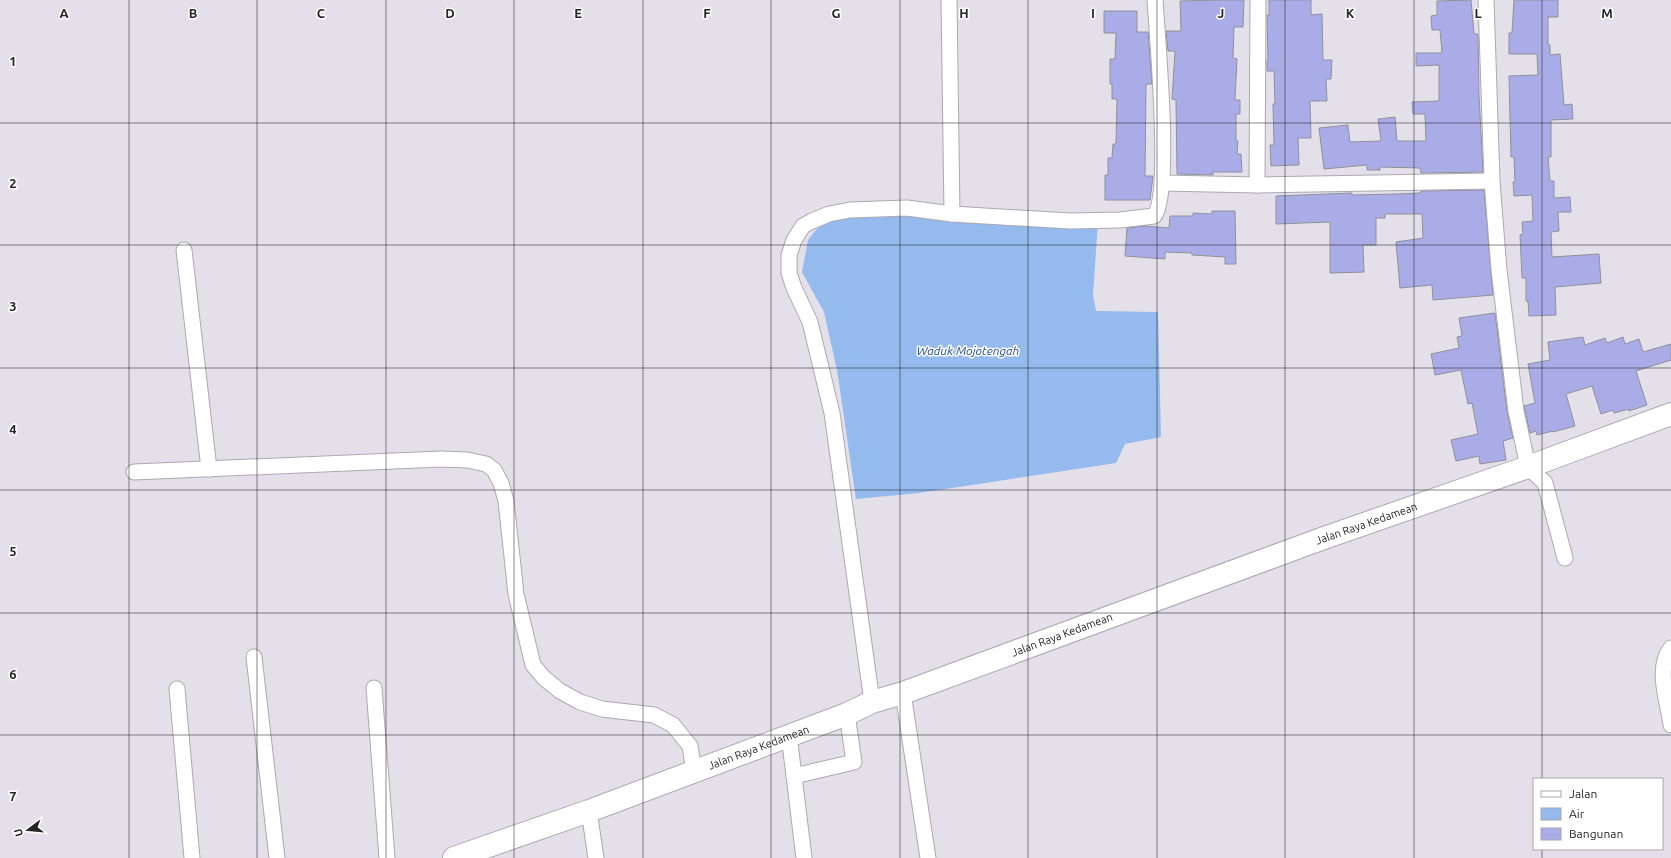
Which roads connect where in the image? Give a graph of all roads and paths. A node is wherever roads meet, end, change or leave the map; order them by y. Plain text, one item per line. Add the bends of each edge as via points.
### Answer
1 (949, 0) edge
2 (1154, 0) edge
3 (1258, 0) edge
4 (1486, 0) edge
5 (1492, 181) junction
6 (1162, 184) junction
7 (1257, 185) junction
8 (952, 214) junction
9 (184, 250) dead end
10 (1671, 414) edge
11 (1528, 466) junction
12 (209, 469) junction
13 (134, 472) dead end
14 (1565, 558) dead end
15 (1671, 648) edge
16 (254, 657) dead end
17 (374, 688) dead end
18 (177, 689) dead end
19 (903, 693) junction
20 (872, 702) junction
21 (847, 714) junction
22 (1671, 725) edge
23 (789, 735) junction
24 (694, 771) junction
25 (794, 776) junction
26 (589, 811) junction
27 (192, 858) edge
28 (277, 858) edge
29 (387, 858) edge
30 (454, 858) edge
31 (596, 858) edge
32 (804, 858) edge
33 (928, 858) edge

1 - 8 street
2 - 6 street via 1162,128
3 - 7 street
4 - 5 street
5 - 7 street
5 - 11 street via 1499,270 1516,411
6 - 7 street
6 - 8 street via 1158,212 1154,216 1070,221
8 - 20 street via 907,208 850,210 829,214 804,226 794,240 789,255 789,273 810,322 832,413
9 - 12 street
10 - 11 highway, Jalan Raya Kedamean
11 - 14 street via 1545,483
11 - 19 highway, Jalan Raya Kedamean
12 - 13 street
12 - 24 street via 441,459 486,464 502,482 516,594 533,665 549,683 580,702 602,709 654,715 673,725 690,746
15 - 22 street via 1665,655 1663,665
16 - 28 street
17 - 29 street
18 - 27 street
19 - 20 highway, Jalan Raya Kedamean
19 - 33 street
20 - 21 highway, Jalan Raya Kedamean
21 - 23 highway, Jalan Raya Kedamean
21 - 25 street via 854,762
23 - 24 highway, Jalan Raya Kedamean
23 - 25 street
24 - 26 highway, Jalan Raya Kedamean
25 - 32 street
26 - 30 highway, Jalan Raya Kedamean
26 - 31 street

